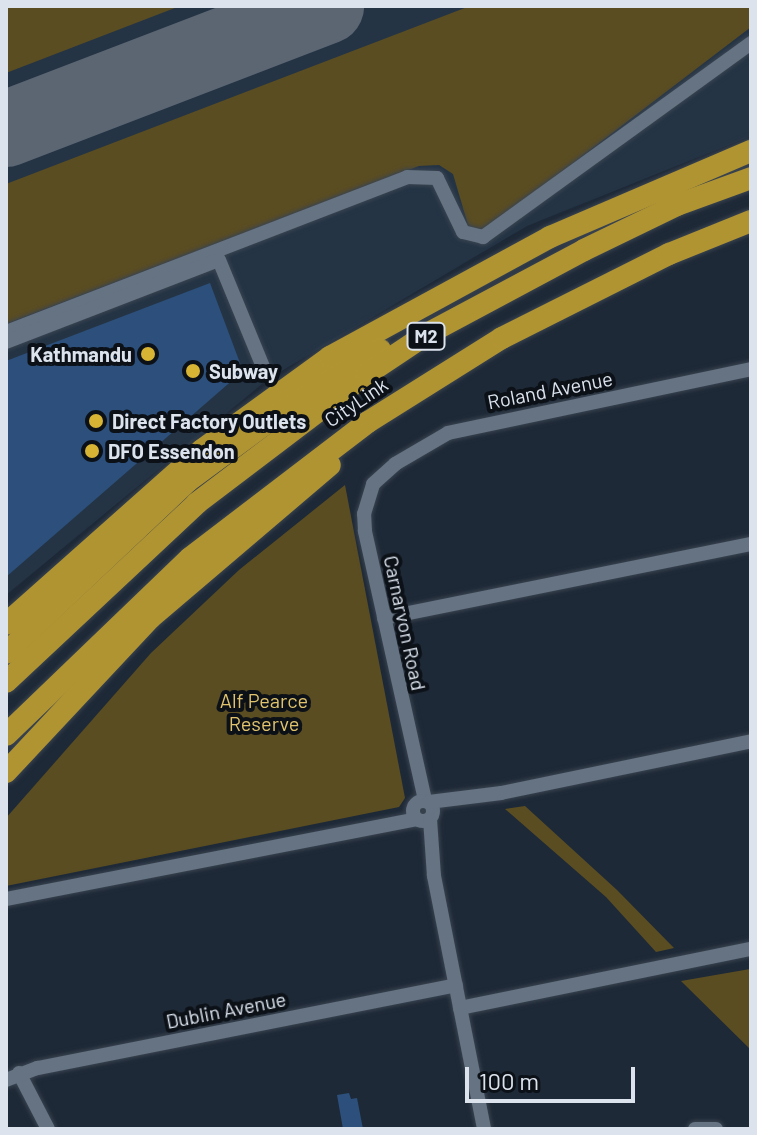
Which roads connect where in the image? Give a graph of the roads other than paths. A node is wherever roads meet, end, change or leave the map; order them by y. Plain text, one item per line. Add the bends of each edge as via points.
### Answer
1 (751, 43) edge
2 (751, 151) edge
3 (751, 178) edge
4 (751, 221) edge
5 (501, 293) junction
6 (6, 332) edge
7 (6, 342) edge
8 (263, 367) dead end
9 (751, 369) edge
10 (432, 381) junction
11 (373, 484) joint
12 (751, 544) edge
13 (384, 618) junction
14 (6, 624) edge
15 (6, 653) edge
16 (6, 682) edge
17 (6, 735) edge
18 (751, 741) edge
19 (6, 772) edge
20 (423, 810) junction
21 (6, 899) edge
22 (751, 949) edge
23 (456, 985) junction
24 (460, 1008) junction
25 (12, 1077) edge
26 (48, 1129) edge
27 (484, 1129) edge
28 (695, 1129) edge
29 (716, 1129) edge

1 - 6 street via 483,237 463,232 437,178 407,177
2 - 14 highway via 550,237 330,357 202,450
3 - 5 highway, CityLink / M2 via 677,205
4 - 10 highway, CityLink / M2 via 584,295
5 - 15 highway via 370,355 231,447 124,539
5 - 16 highway, CityLink / M2 via 427,334 283,435 197,503
7 - 8 street via 219,260
9 - 11 street, Roland Avenue via 448,433 395,464
10 - 17 highway, CityLink / M2 via 249,508 125,616
10 - 19 highway via 150,618
11 - 13 street, Carnarvon Road via 364,514
12 - 13 street
13 - 20 street, Carnarvon Road
18 - 20 street
20 - 21 street via 385,823
20 - 23 street, Carnarvon Road
22 - 24 street
23 - 24 street, Carnarvon Road
23 - 25 street, Dublin Avenue
24 - 27 street, Carnarvon Road
25 - 26 street
28 - 29 street

